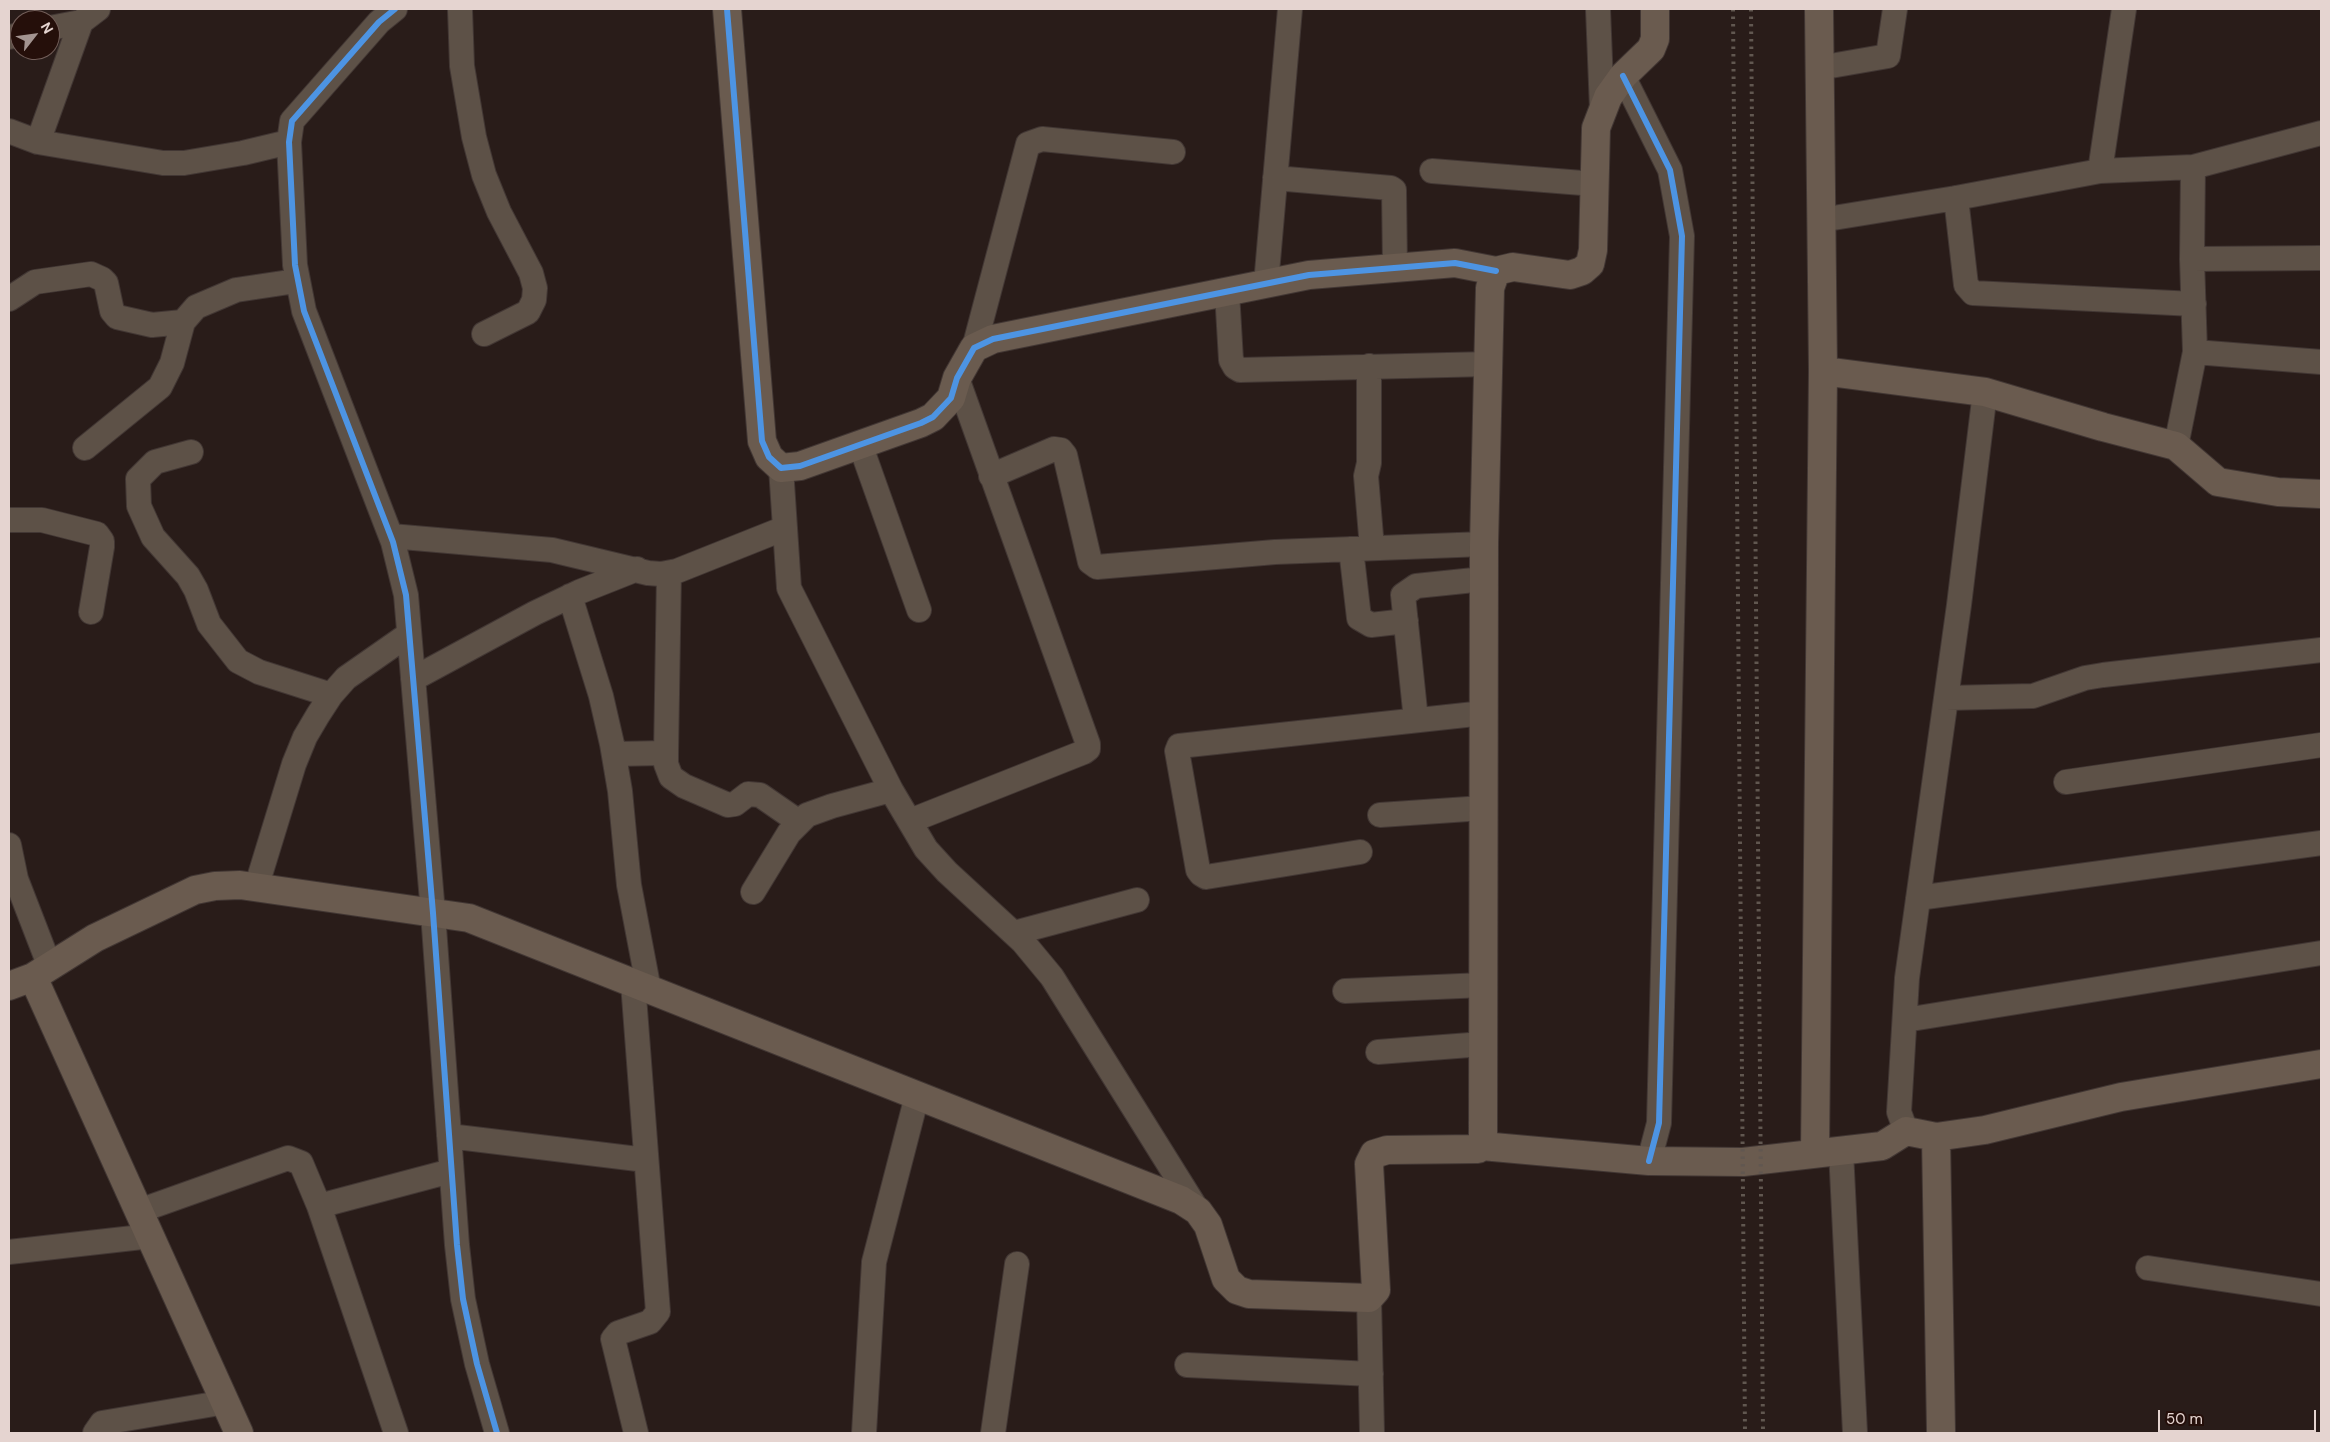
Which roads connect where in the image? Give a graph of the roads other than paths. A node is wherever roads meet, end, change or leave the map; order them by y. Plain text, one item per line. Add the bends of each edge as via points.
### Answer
1 (395, 9) edge
2 (460, 9) edge
3 (726, 9) edge
4 (1290, 9) edge
5 (1598, 9) edge
6 (1655, 9) edge
7 (1818, 9) edge
8 (1895, 9) edge
9 (2124, 9) edge
10 (89, 15) edge
11 (60, 25) edge
12 (1819, 68) junction
13 (1623, 76) junction
14 (1602, 109) junction
15 (9, 131) edge
16 (2321, 133) edge
17 (38, 142) junction
18 (289, 142) junction
19 (1173, 152) dead end
20 (2194, 167) junction
21 (1432, 171) dead end
22 (2100, 171) junction
23 (1275, 178) junction
24 (1595, 184) junction
25 (1956, 198) junction
26 (1821, 220) junction
27 (2321, 258) edge
28 (2192, 260) junction
29 (1395, 268) junction
30 (1496, 271) junction
31 (296, 281) junction
32 (1266, 284) junction
33 (1227, 292) junction
34 (9, 299) edge
35 (2194, 304) junction
36 (184, 322) junction
37 (484, 334) dead end
38 (974, 348) junction
39 (2195, 352) junction
40 (2321, 362) edge
41 (1489, 364) junction
42 (1369, 366) junction
43 (1823, 371) junction
44 (957, 378) junction
45 (1986, 392) junction
46 (860, 444) junction
47 (2176, 446) junction
48 (85, 448) dead end
49 (191, 452) dead end
50 (781, 468) junction
51 (991, 476) junction
52 (2321, 494) edge
53 (9, 520) edge
54 (785, 528) junction
55 (391, 536) junction
56 (1484, 544) junction
57 (1361, 549) junction
58 (637, 569) junction
59 (670, 573) junction
60 (1484, 579) junction
61 (570, 596) junction
62 (919, 610) dead end
63 (91, 612) dead end
64 (1406, 621) junction
65 (410, 634) junction
66 (2321, 650) edge
67 (413, 679) junction
68 (331, 695) junction
69 (1946, 698) junction
70 (1484, 713) junction
71 (1416, 720) junction
72 (2321, 745) edge
73 (615, 754) junction
74 (666, 755) junction
75 (2066, 782) dead end
76 (892, 790) junction
77 (1483, 808) junction
78 (1380, 815) dead end
79 (910, 821) junction
80 (799, 822) junction
81 (2321, 843) edge
82 (9, 845) edge
83 (1360, 852) dead end
84 (256, 888) junction
85 (753, 892) dead end
86 (1918, 898) junction
87 (1137, 900) dead end
88 (433, 913) junction
89 (1014, 933) junction
90 (2321, 952) edge
91 (31, 977) edge
92 (1483, 985) junction
93 (641, 986) junction
94 (1345, 991) dead end
95 (1905, 1020) junction
96 (1483, 1044) junction
97 (1378, 1052) dead end
98 (2321, 1064) edge
99 (917, 1096) junction
100 (1906, 1131) junction
101 (449, 1136) junction
102 (1936, 1137) junction
103 (1482, 1146) junction
104 (1828, 1152) junction
105 (646, 1160) junction
106 (1649, 1161) junction
107 (451, 1171) junction
108 (319, 1206) junction
109 (1198, 1210) junction
110 (139, 1211) junction
111 (151, 1236) junction
112 (9, 1252) edge
113 (1017, 1264) dead end
114 (2148, 1268) dead end
115 (2321, 1294) edge
116 (1370, 1298) junction
117 (1187, 1365) dead end
118 (1371, 1374) junction
119 (226, 1402) junction
120 (94, 1433) edge
121 (239, 1433) edge
122 (396, 1433) edge
123 (497, 1433) edge
124 (636, 1433) edge
125 (864, 1433) edge
126 (993, 1433) edge
127 (1372, 1433) edge
128 (1855, 1433) edge
129 (1941, 1433) edge

1 - 18 street via 379,22 296,115 290,128
2 - 37 street via 463,74 484,175 531,273 535,288 528,312
3 - 50 main road via 762,441 769,457
4 - 23 street
5 - 14 street
6 - 13 main road via 1655,39 1651,49
7 - 12 main road
8 - 12 street via 1888,56
9 - 22 street
10 - 11 street
10 - 17 street
12 - 26 main road
13 - 14 main road
13 - 106 street via 1670,170 1682,236 1659,1122
14 - 24 main road via 1596,128
15 - 17 street
16 - 20 street
17 - 18 street via 174,163 243,153
18 - 31 street
19 - 38 street via 1042,139 1028,144
20 - 22 street
20 - 28 street
21 - 24 street
22 - 25 street
23 - 29 street via 1394,190
23 - 32 street
24 - 30 main road via 1590,264 1570,275 1514,267
25 - 26 street
25 - 35 street via 1966,285 1973,293
26 - 43 main road
27 - 28 street
28 - 35 street
29 - 30 main road via 1456,262
29 - 32 main road via 1309,275
30 - 41 main road via 1490,288
31 - 36 street via 236,290 196,307
31 - 55 street via 304,310
32 - 33 main road
33 - 38 main road via 994,339
33 - 42 street via 1231,360 1237,369
34 - 36 street via 35,282 91,274 106,283 112,311 117,317 152,325
35 - 39 street
36 - 48 street via 172,363 160,387
38 - 44 main road
39 - 40 street
39 - 47 street
41 - 42 street
41 - 56 main road
42 - 57 street via 1369,463
43 - 45 main road
43 - 104 main road
44 - 46 main road via 951,398 933,417 922,424
44 - 51 street
45 - 47 main road
45 - 69 street
46 - 50 main road via 800,466
46 - 62 street
47 - 52 main road via 2218,482 2278,492
49 - 68 street via 155,462 138,479 139,506 153,537 188,576 209,624 238,661 259,672
50 - 54 street
51 - 57 street via 1054,449 1061,450 1065,455 1090,562 1097,567 1275,552
51 - 79 street via 1088,749
53 - 63 street via 42,520 97,534 102,547
54 - 59 street
54 - 76 street via 786,574 794,601
55 - 58 street via 543,549
55 - 65 street via 404,581
56 - 57 street
56 - 60 main road
57 - 64 street via 1359,618 1371,625
58 - 59 street via 648,573
58 - 61 street
59 - 74 street
60 - 64 street via 1416,586 1406,591 1403,595
60 - 70 main road
61 - 67 street
61 - 73 street
64 - 71 street
65 - 67 street
65 - 68 street via 346,678
66 - 69 street via 2103,674 2033,696
67 - 88 street
68 - 84 street via 305,737 294,764
69 - 86 street
70 - 71 street
70 - 77 main road
71 - 83 street via 1186,744 1177,751 1198,870 1206,877
72 - 75 street
73 - 74 street via 660,752
73 - 93 street
74 - 80 street via 672,777 684,786 731,806 748,794 760,795
76 - 79 street
76 - 80 street via 832,806
77 - 78 street
77 - 92 main road
79 - 89 street via 926,849 947,872
80 - 85 street
81 - 86 street
82 - 91 street
84 - 88 main road
84 - 91 main road via 215,886 195,890 95,938
86 - 95 street
87 - 89 street
88 - 93 main road via 468,918
88 - 101 street
89 - 109 street via 1060,989
90 - 95 street
91 - 110 main road
92 - 94 street
92 - 96 main road
93 - 99 main road
93 - 105 street
95 - 100 street via 1899,1112
96 - 97 street
96 - 103 main road
98 - 102 main road via 2121,1097 1986,1130
99 - 109 main road via 1181,1200
99 - 125 street via 874,1262
100 - 102 main road
100 - 104 main road via 1882,1146
101 - 105 street
101 - 107 street
102 - 129 main road
103 - 106 main road
103 - 116 main road via 1478,1149 1387,1150 1374,1154 1369,1164 1376,1290
104 - 106 main road via 1743,1162
104 - 128 street
105 - 124 street via 658,1312 650,1322 618,1333 613,1339
107 - 108 street
107 - 123 street via 463,1299
108 - 110 street via 301,1164 288,1158
108 - 122 street
109 - 116 main road via 1208,1225 1226,1279 1237,1290 1249,1294
110 - 111 main road
111 - 112 street
111 - 119 main road
113 - 126 street
114 - 115 street
116 - 118 street
117 - 118 street
118 - 127 street
119 - 120 street via 102,1422
119 - 121 main road

